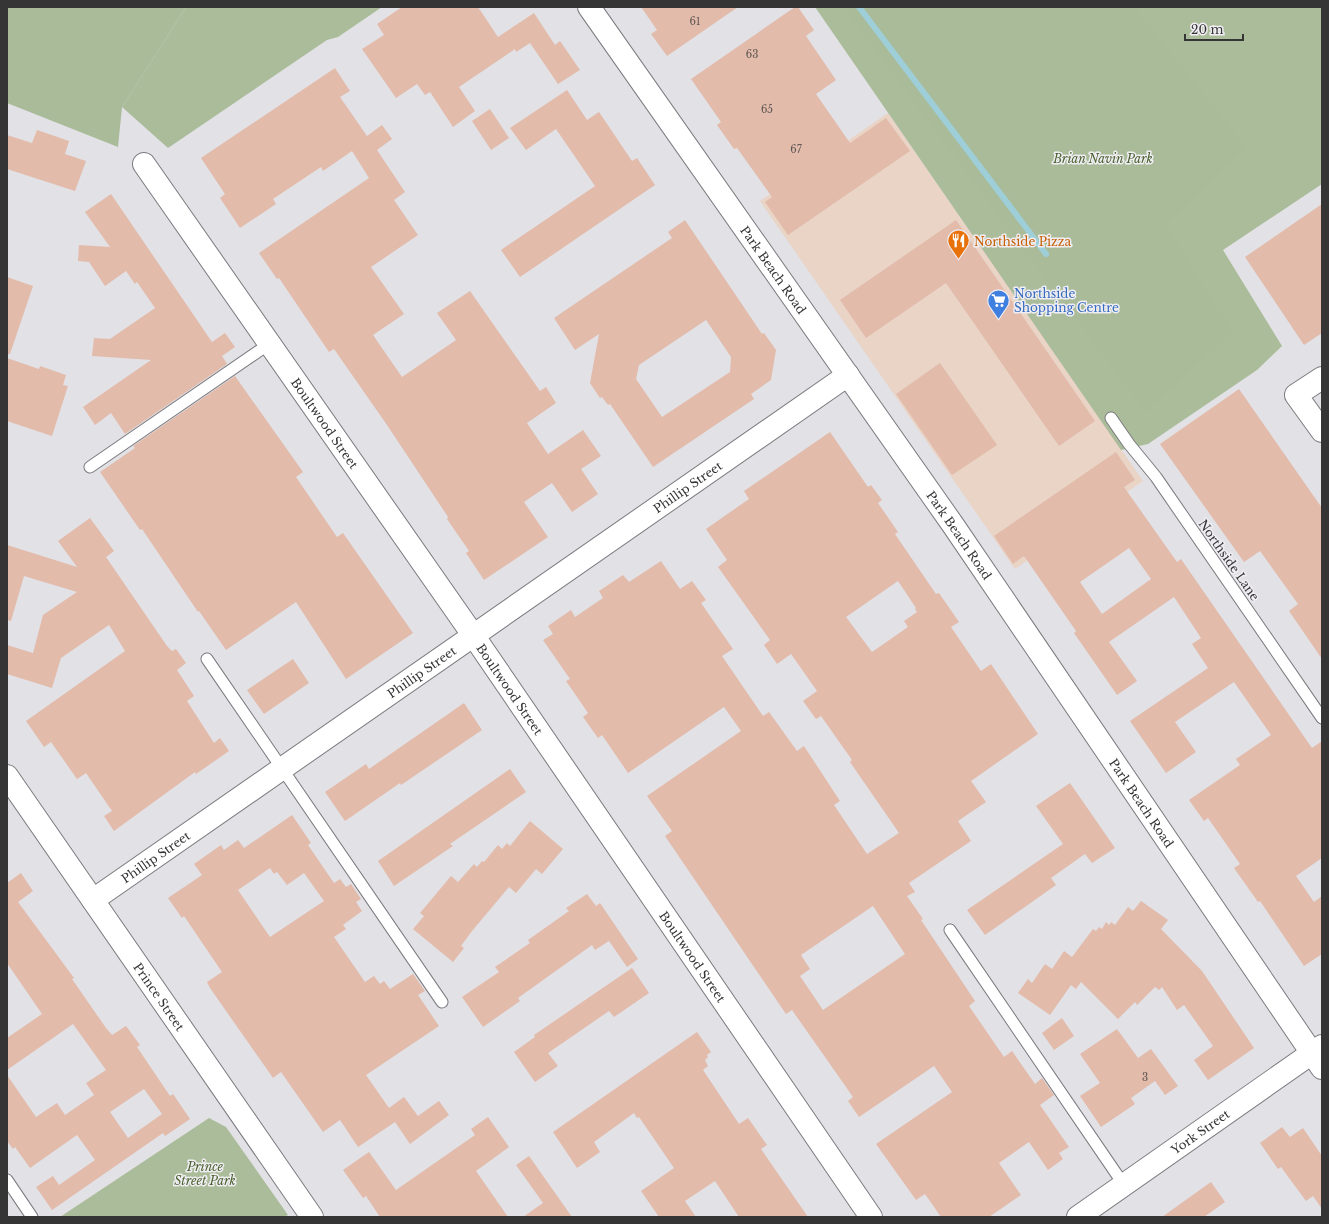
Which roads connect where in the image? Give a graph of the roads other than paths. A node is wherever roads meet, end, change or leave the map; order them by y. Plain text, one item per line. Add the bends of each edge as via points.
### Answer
1 (589, 7) edge
2 (144, 164) dead end
3 (269, 344) junction
4 (848, 375) junction
5 (1322, 378) edge
6 (1111, 418) dead end
7 (1322, 431) edge
8 (90, 467) dead end
9 (473, 635) junction
10 (207, 659) dead end
11 (1322, 718) edge
12 (282, 768) junction
13 (7, 776) edge
14 (93, 900) junction
15 (950, 930) dead end
16 (442, 1002) dead end
17 (1318, 1056) edge
18 (7, 1180) edge
19 (1124, 1185) junction
20 (32, 1217) edge
21 (312, 1217) edge
22 (871, 1217) edge
23 (1078, 1217) edge

1 - 4 street, Park Beach Road
2 - 3 street, Boultwood Street
3 - 8 lane
3 - 9 street, Boultwood Street
4 - 9 street, Phillip Street
4 - 17 street, Park Beach Road
5 - 7 street via 1296,395
6 - 11 lane, Northside Lane via 1160,483
9 - 12 street, Phillip Street
9 - 22 street, Boultwood Street
10 - 12 lane
12 - 14 street, Phillip Street
12 - 16 lane
13 - 14 street, Prince Street
14 - 21 street, Prince Street
15 - 19 lane
17 - 19 street, York Street
18 - 20 lane
19 - 23 street, York Street

